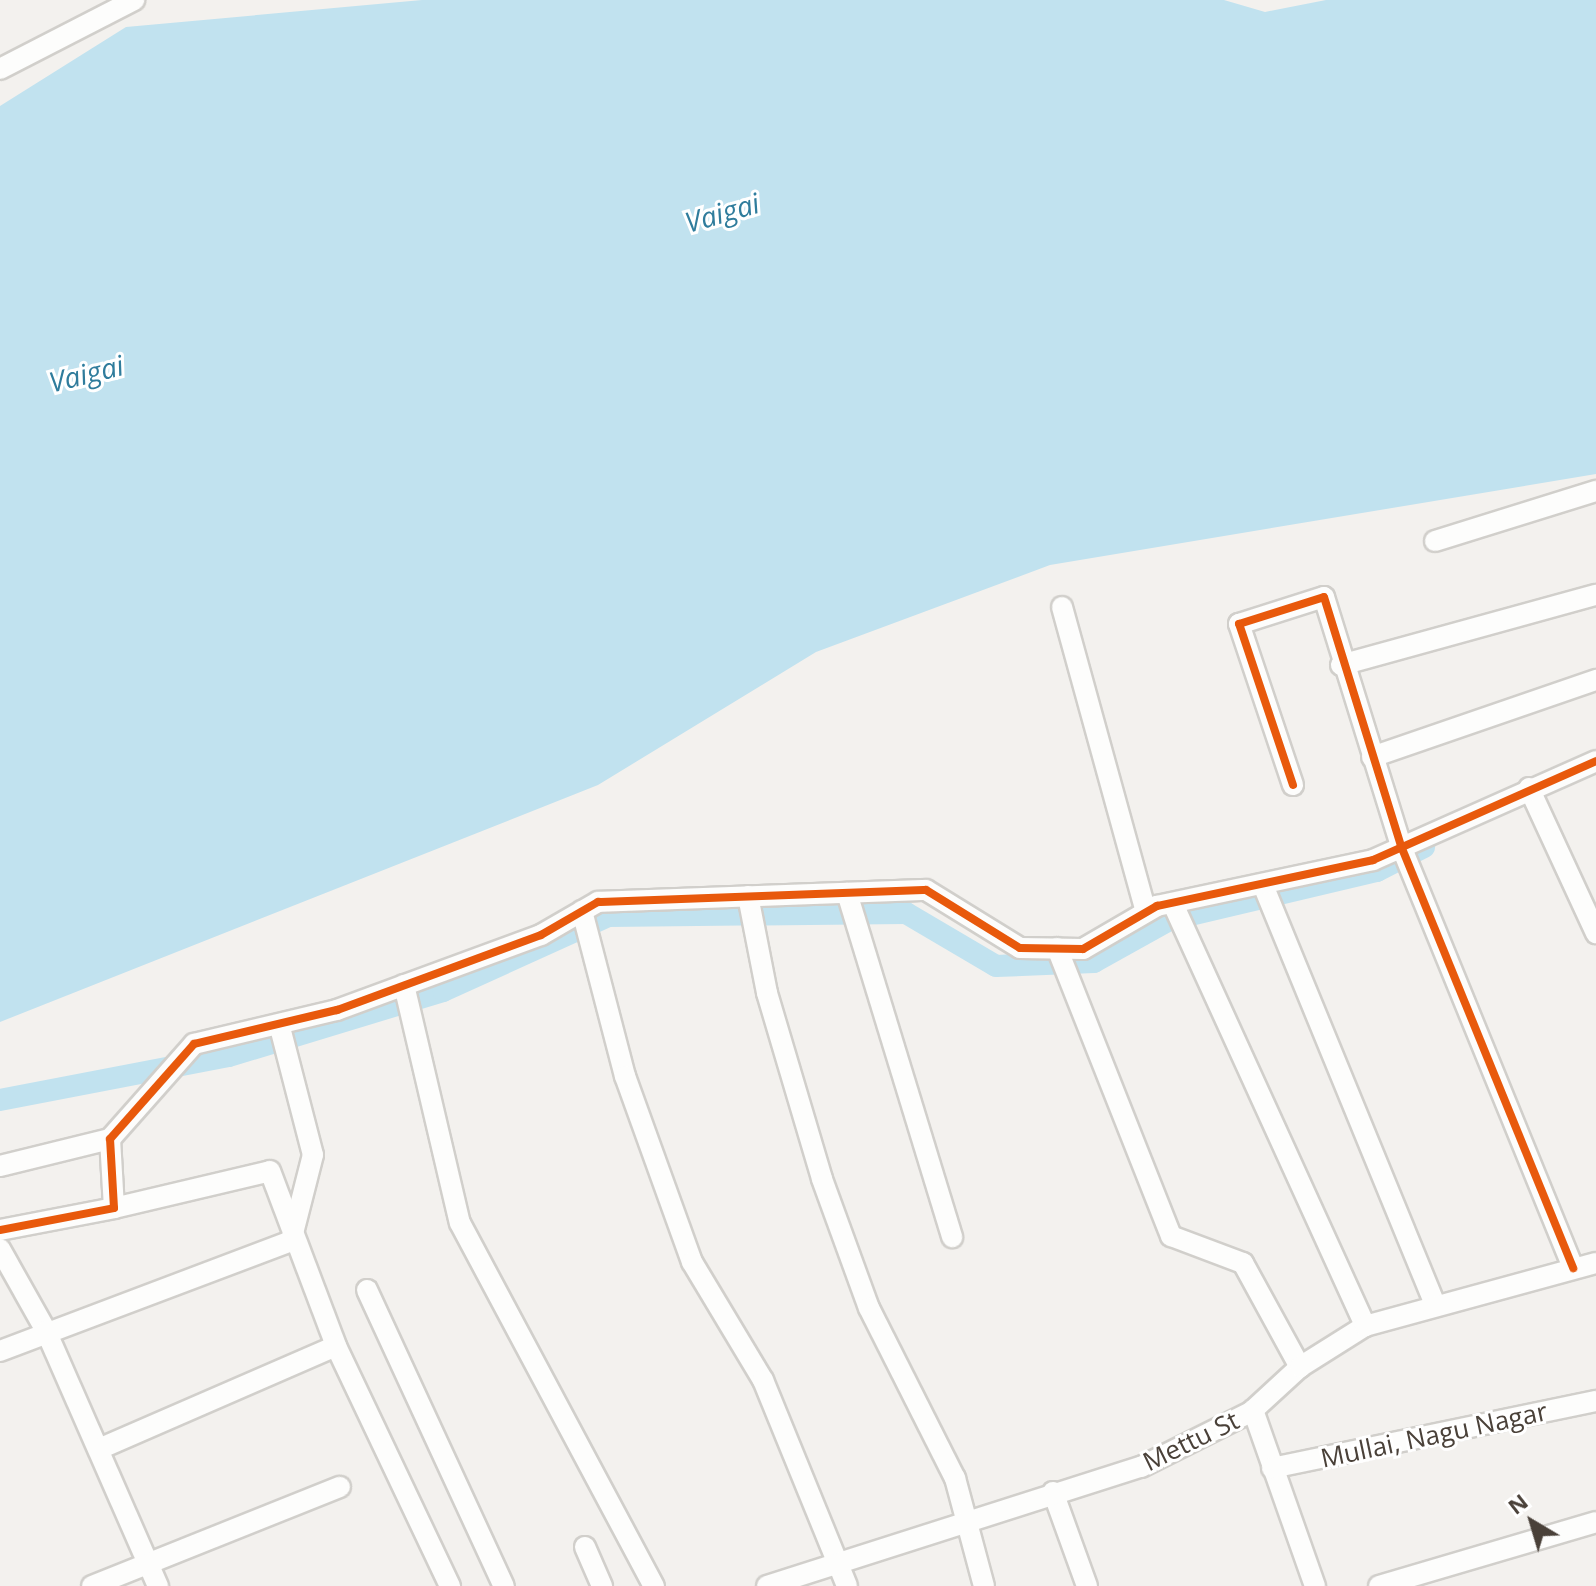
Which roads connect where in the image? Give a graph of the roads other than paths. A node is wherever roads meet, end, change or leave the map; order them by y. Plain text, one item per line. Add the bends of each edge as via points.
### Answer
1 (134, 0) edge
2 (0, 69) edge
3 (1596, 491) edge
4 (1435, 541) dead end
5 (1596, 595) edge
6 (1062, 607) dead end
7 (1341, 665) junction
8 (1596, 680) edge
9 (1372, 757) junction
10 (1596, 761) edge
11 (1293, 785) dead end
12 (1532, 795) junction
13 (1404, 854) junction
14 (1266, 892) junction
15 (849, 898) junction
16 (749, 900) junction
17 (1174, 906) junction
18 (1146, 912) junction
19 (585, 921) junction
20 (1596, 933) edge
21 (1058, 951) junction
22 (404, 988) junction
23 (283, 1036) junction
24 (110, 1139) junction
25 (0, 1166) edge
26 (114, 1208) junction
27 (0, 1230) edge
28 (952, 1237) dead end
29 (291, 1241) junction
30 (0, 1249) edge
31 (1596, 1263) edge
32 (1573, 1268) junction
33 (367, 1290) dead end
34 (1436, 1306) junction
35 (1365, 1326) junction
36 (46, 1331) junction
37 (336, 1346) junction
38 (0, 1351) edge
39 (1300, 1367) junction
40 (1596, 1401) edge
41 (1253, 1410) junction
42 (99, 1449) junction
43 (1272, 1468) junction
44 (340, 1487) dead end
45 (1053, 1492) junction
46 (961, 1519) junction
47 (1596, 1522) edge
48 (585, 1547) dead end
49 (838, 1559) junction
50 (148, 1563) junction
51 (92, 1586) edge
52 (158, 1586) edge
53 (450, 1586) edge
54 (504, 1586) edge
55 (602, 1586) edge
56 (654, 1586) edge
57 (767, 1586) edge
58 (847, 1586) edge
59 (984, 1586) edge
60 (1087, 1586) edge
61 (1315, 1586) edge
62 (1379, 1586) edge

1 - 2 street
3 - 4 street
5 - 7 street
6 - 18 street
7 - 9 street
7 - 11 street via 1324,597 1239,624
8 - 9 street
9 - 13 street
10 - 12 street
12 - 13 street
12 - 20 street
13 - 14 street
13 - 32 street
14 - 17 street
14 - 34 street
15 - 16 street
15 - 21 street via 926,890 1020,948
15 - 28 street
16 - 19 street via 598,902
16 - 46 street via 822,1179 869,1308 955,1478
17 - 18 street
17 - 35 street
18 - 21 street via 1083,949
19 - 22 street
19 - 49 street via 625,1076 692,1262 763,1380
21 - 39 street via 1171,1236 1243,1263
22 - 23 street
22 - 56 street via 460,1223
23 - 24 street via 194,1044 173,1076
23 - 29 street via 313,1155
24 - 25 street
24 - 26 street
26 - 27 street
26 - 29 street via 270,1171
29 - 36 street
29 - 37 street
30 - 36 street
31 - 32 street, Mettu St
32 - 34 street, Mettu St
33 - 54 street
34 - 35 street, Mettu St
35 - 39 street, Mettu St
36 - 38 street
36 - 42 street
37 - 42 street
37 - 53 street
39 - 41 street, Mettu St
40 - 43 street, Mullai, Nagu Nagar
41 - 43 street
41 - 45 street, Mettu St via 1141,1467
42 - 50 street
43 - 61 street
44 - 50 street
45 - 46 street, Mettu St
45 - 60 street
46 - 49 street, Mettu St
46 - 59 street
47 - 62 street
48 - 55 street
49 - 57 street, Mettu St
49 - 58 street
50 - 51 street
50 - 52 street

